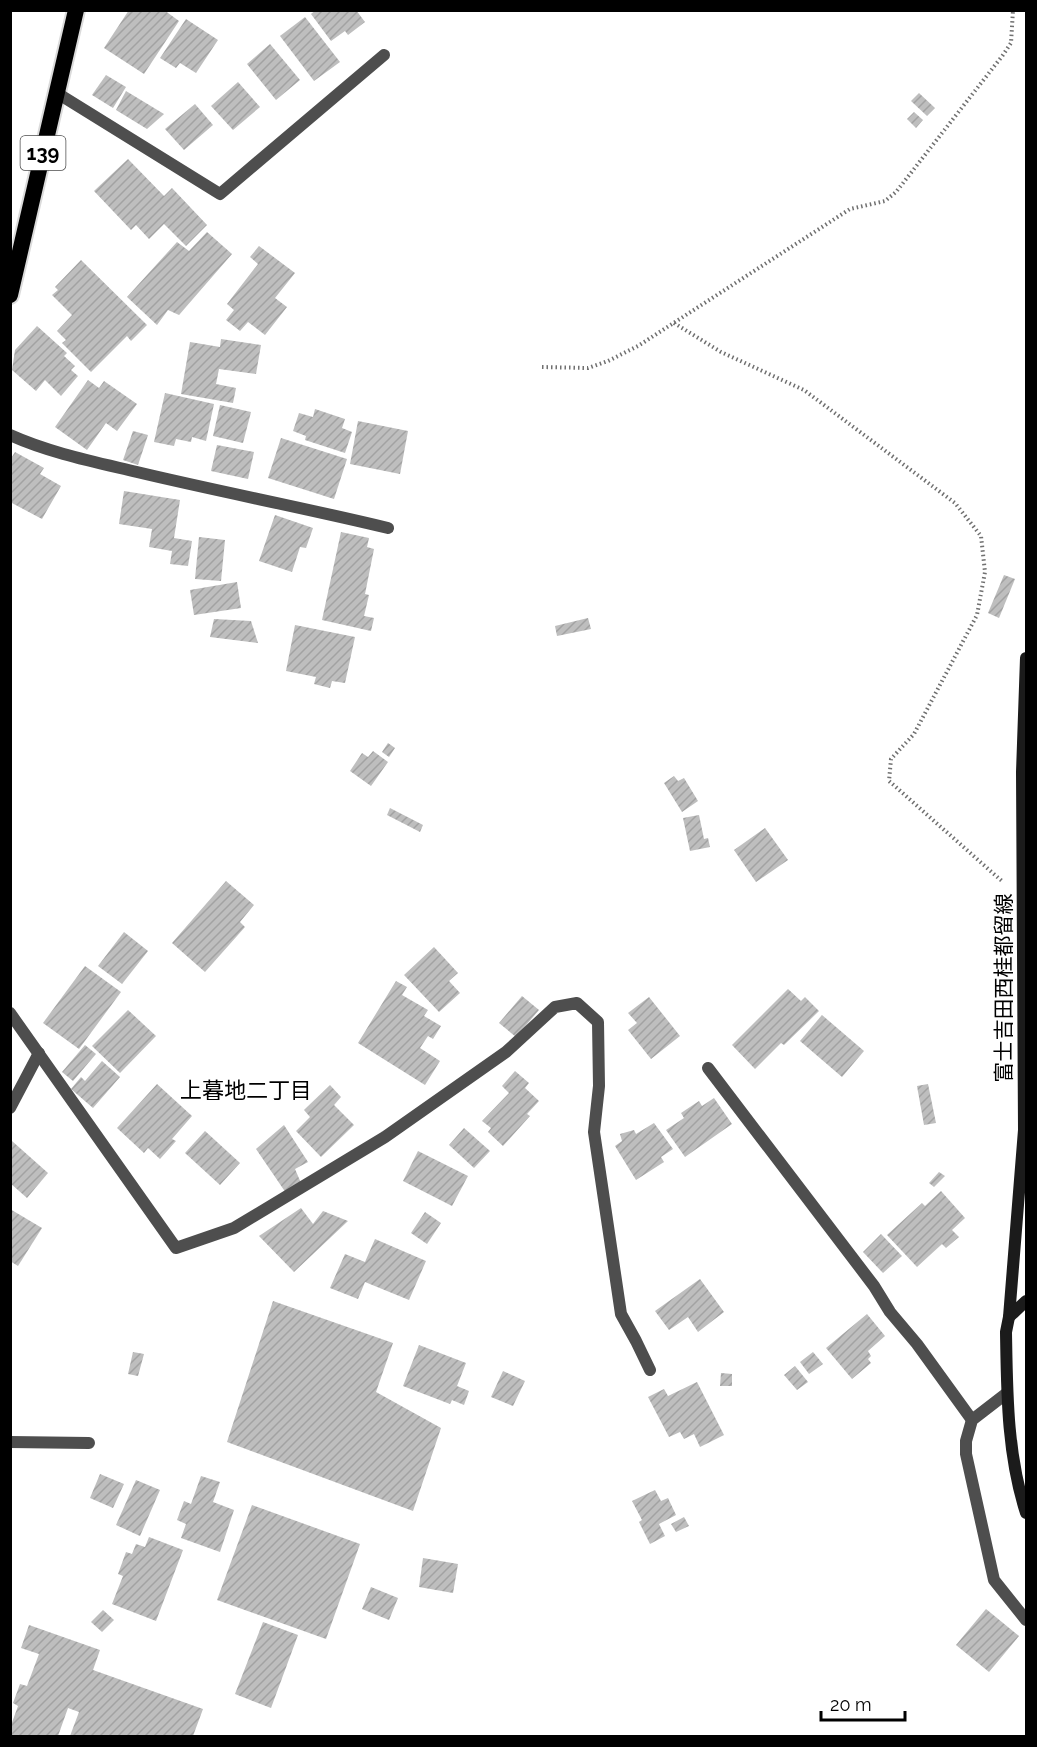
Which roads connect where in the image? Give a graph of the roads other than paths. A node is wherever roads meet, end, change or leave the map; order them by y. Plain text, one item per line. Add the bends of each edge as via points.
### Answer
1 (76, 10) edge
2 (384, 55) dead end
3 (57, 93) junction
4 (10, 295) edge
5 (10, 435) edge
6 (388, 528) dead end
7 (1026, 658) edge
8 (10, 1013) edge
9 (39, 1053) junction
10 (708, 1068) dead end
11 (10, 1108) edge
12 (1026, 1301) edge
13 (1009, 1317) junction
14 (650, 1370) dead end
15 (1007, 1393) junction
16 (972, 1420) junction
17 (10, 1442) edge
18 (89, 1443) dead end
19 (1026, 1513) edge
20 (1026, 1620) edge

1 - 3 highway, 139
2 - 3 street via 220,194
3 - 4 highway, 139
5 - 6 street via 32,445 169,480
7 - 13 main road, 富士吉田西桂都留線 via 1022,771 1024,1130
8 - 9 street
9 - 11 street
9 - 14 street via 176,1248 234,1228 386,1137 506,1052 555,1007 577,1003 598,1022 599,1086 594,1132 621,1314
10 - 16 street
12 - 13 main road
13 - 15 main road, 富士吉田西桂都留線
15 - 16 street
15 - 19 main road, 富士吉田西桂都留線 via 1010,1443
16 - 20 street via 966,1454 994,1580
17 - 18 street

